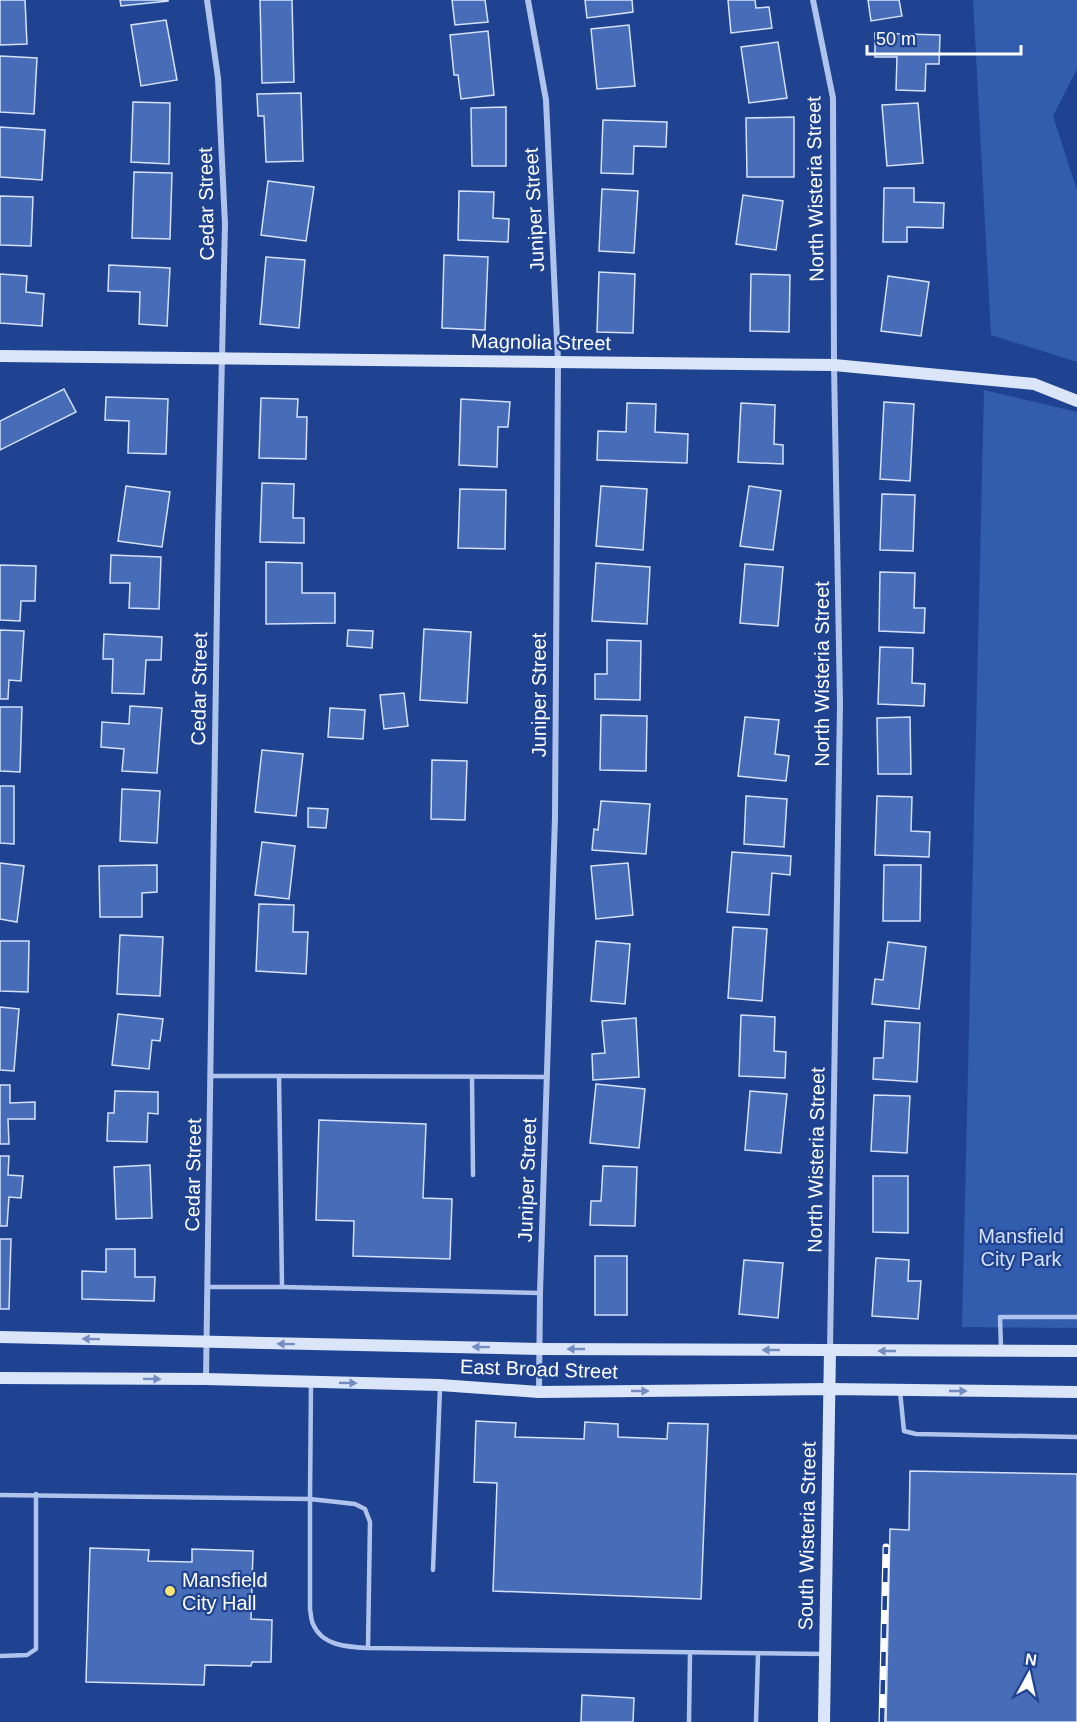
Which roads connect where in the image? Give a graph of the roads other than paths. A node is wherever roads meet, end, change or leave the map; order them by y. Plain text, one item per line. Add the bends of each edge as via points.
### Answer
1 (207, 0) edge
2 (528, 0) edge
3 (813, 0) edge
4 (0, 356) edge
5 (222, 358) junction
6 (558, 362) junction
7 (834, 365) junction
8 (1077, 401) edge
9 (211, 1076) junction
10 (279, 1076) junction
11 (472, 1077) junction
12 (547, 1077) junction
13 (472, 1175) dead end
14 (208, 1287) junction
15 (282, 1287) junction
16 (540, 1293) junction
17 (1077, 1317) edge
18 (0, 1337) edge
19 (206, 1342) junction
20 (540, 1349) junction
21 (830, 1350) junction
22 (1000, 1351) junction
23 (1077, 1351) edge
24 (0, 1378) edge
25 (206, 1379) junction
26 (311, 1383) junction
27 (440, 1385) junction
28 (829, 1389) junction
29 (900, 1390) junction
30 (539, 1392) junction
31 (1077, 1392) edge
32 (1077, 1437) edge
33 (36, 1494) junction
34 (0, 1495) edge
35 (310, 1498) junction
36 (433, 1570) dead end
37 (368, 1648) junction
38 (690, 1653) junction
39 (758, 1654) junction
40 (825, 1654) junction
41 (0, 1656) edge
42 (689, 1722) edge
43 (756, 1722) edge
44 (824, 1722) edge

1 - 5 street, Cedar Street via 218,78 224,213
2 - 6 street, Juniper Street via 546,100
3 - 7 street, North Wisteria Street via 833,98
4 - 5 main road, Magnolia Street
5 - 6 main road, Magnolia Street
5 - 9 street, Cedar Street
6 - 7 main road, Magnolia Street
6 - 12 street, Juniper Street via 555,817
7 - 8 main road, Magnolia Street via 1034,384
7 - 21 street, North Wisteria Street via 840,704
9 - 10 lane
9 - 14 street, Cedar Street
10 - 11 lane
10 - 15 lane
11 - 12 lane
11 - 13 lane
12 - 16 street, Juniper Street
14 - 15 lane
14 - 19 street, Cedar Street
15 - 16 lane
16 - 20 street, Juniper Street
17 - 22 lane via 1000,1317
19 -> 18 main road, East Broad Street
20 -> 19 main road, East Broad Street
19 - 25 street, Cedar Street
21 -> 20 main road, East Broad Street
20 - 30 street, Juniper Street
22 -> 21 main road, East Broad Street
21 - 28 main road, South Wisteria Street
22 - 23 main road, East Broad Street
24 -> 25 main road, East Broad Street
25 - 26 main road, East Broad Street
26 -> 27 main road, East Broad Street
26 - 35 lane
27 - 30 main road, East Broad Street
27 - 36 lane
28 - 29 main road, East Broad Street
30 -> 28 main road, East Broad Street
28 - 40 main road, South Wisteria Street
29 -> 31 main road, East Broad Street
29 - 32 lane via 904,1431
33 - 34 lane
33 - 35 lane
33 - 41 lane via 36,1649 27,1655
35 - 37 lane via 313,1624 330,1641
35 - 37 lane via 365,1509 370,1522
37 - 38 lane
38 - 39 lane
38 - 42 lane
39 - 40 lane
39 - 43 lane
40 - 44 main road, South Wisteria Street

